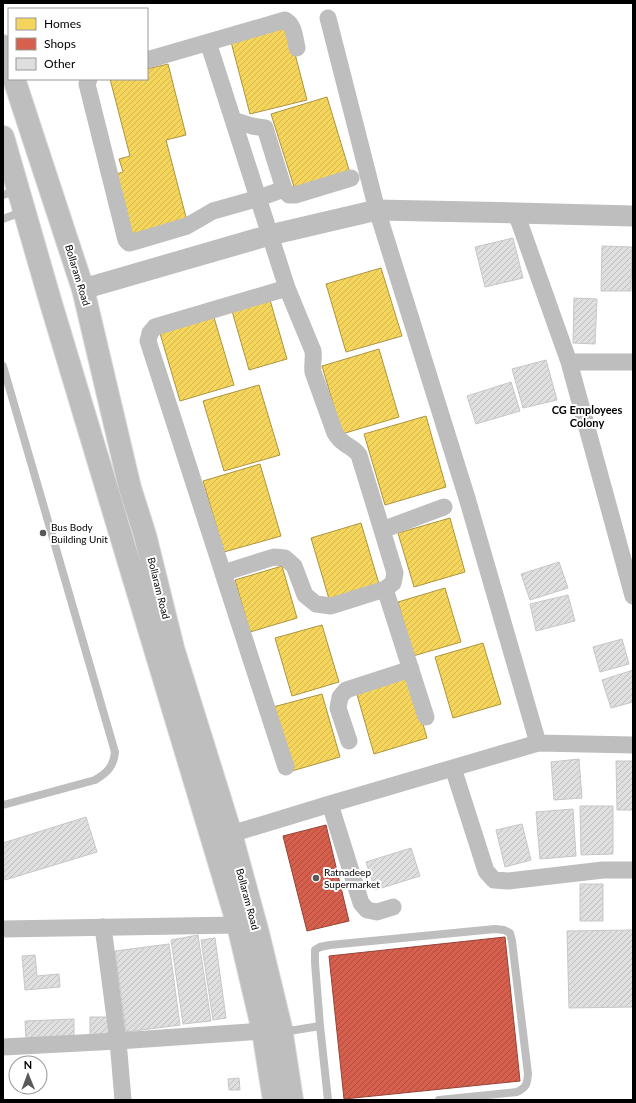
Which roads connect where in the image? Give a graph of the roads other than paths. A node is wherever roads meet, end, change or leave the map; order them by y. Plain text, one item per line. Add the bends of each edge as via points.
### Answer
1 (328, 18) dead end
2 (208, 42) junction
3 (3, 46) edge
4 (297, 48) dead end
5 (148, 60) edge
6 (8, 61) edge
7 (14, 80) edge
8 (89, 80) edge
9 (233, 120) junction
10 (3, 137) edge
11 (351, 178) dead end
12 (284, 189) junction
13 (11, 192) edge
14 (258, 198) junction
15 (25, 210) junction
16 (377, 210) junction
17 (516, 213) junction
18 (633, 216) edge
19 (3, 219) edge
20 (270, 235) junction
21 (287, 288) junction
22 (83, 289) junction
23 (569, 362) junction
24 (633, 362) edge
25 (3, 366) edge
26 (444, 507) dead end
27 (382, 530) junction
28 (223, 573) junction
29 (385, 589) junction
30 (633, 596) edge
31 (411, 669) junction
32 (426, 717) dead end
33 (349, 741) dead end
34 (538, 743) junction
35 (633, 745) edge
36 (286, 767) dead end
37 (453, 768) junction
38 (330, 804) junction
39 (3, 805) edge
40 (231, 834) junction
41 (633, 870) edge
42 (393, 906) dead end
43 (238, 925) junction
44 (103, 927) junction
45 (3, 929) edge
46 (320, 1026) junction
47 (273, 1031) junction
48 (118, 1041) junction
49 (3, 1047) edge
50 (123, 1100) edge
51 (274, 1100) edge
52 (292, 1100) edge
53 (328, 1100) edge
54 (439, 1100) edge

1 - 16 street
2 - 4 street via 285,20 291,25
2 - 5 street
2 - 9 street
3 - 6 main road
7 - 22 main road, Bollaram Road
8 - 14 street via 126,240 133,242 187,226 213,211
9 - 12 street via 265,128
9 - 14 street
10 - 13 main road, Bollaram Road
11 - 12 street via 294,195 290,195
12 - 14 street
13 - 15 main road, Bollaram Road
14 - 20 street
15 - 19 lane
15 - 43 main road, Bollaram Road
16 - 17 street
16 - 20 street
16 - 34 street via 467,498
17 - 18 street
17 - 23 street
20 - 21 street
20 - 22 street
21 - 27 street via 313,352 313,372 335,433 338,439 359,455
21 - 28 street via 155,327 148,341
22 - 40 main road, Bollaram Road via 130,488 145,535 173,648
23 - 24 street
23 - 30 street
25 - 39 lane via 116,752 114,761 105,774 95,780
26 - 27 street
27 - 29 street via 395,573 393,583
28 - 29 street via 274,557 285,558 294,566 306,595 316,604 331,606
28 - 36 street
29 - 31 street
31 - 32 street
31 - 33 street via 346,690 340,697 338,708
34 - 35 street
34 - 37 street
37 - 38 street
37 - 41 street via 486,871 494,880 508,881 603,870
38 - 40 street
38 - 42 street via 361,903 367,910 377,912
40 - 47 main road, Bollaram Road via 259,941
43 - 44 street
43 - 47 main road, Bollaram Road
44 - 45 street
44 - 48 street
46 - 47 lane
46 - 53 lane
46 - 54 lane via 315,956 315,950 320,947 495,929 510,933 528,1074 527,1083 517,1092
47 - 48 street
47 - 51 main road, Bollaram Road
47 - 52 main road, Bollaram Road
48 - 49 street
48 - 50 street

